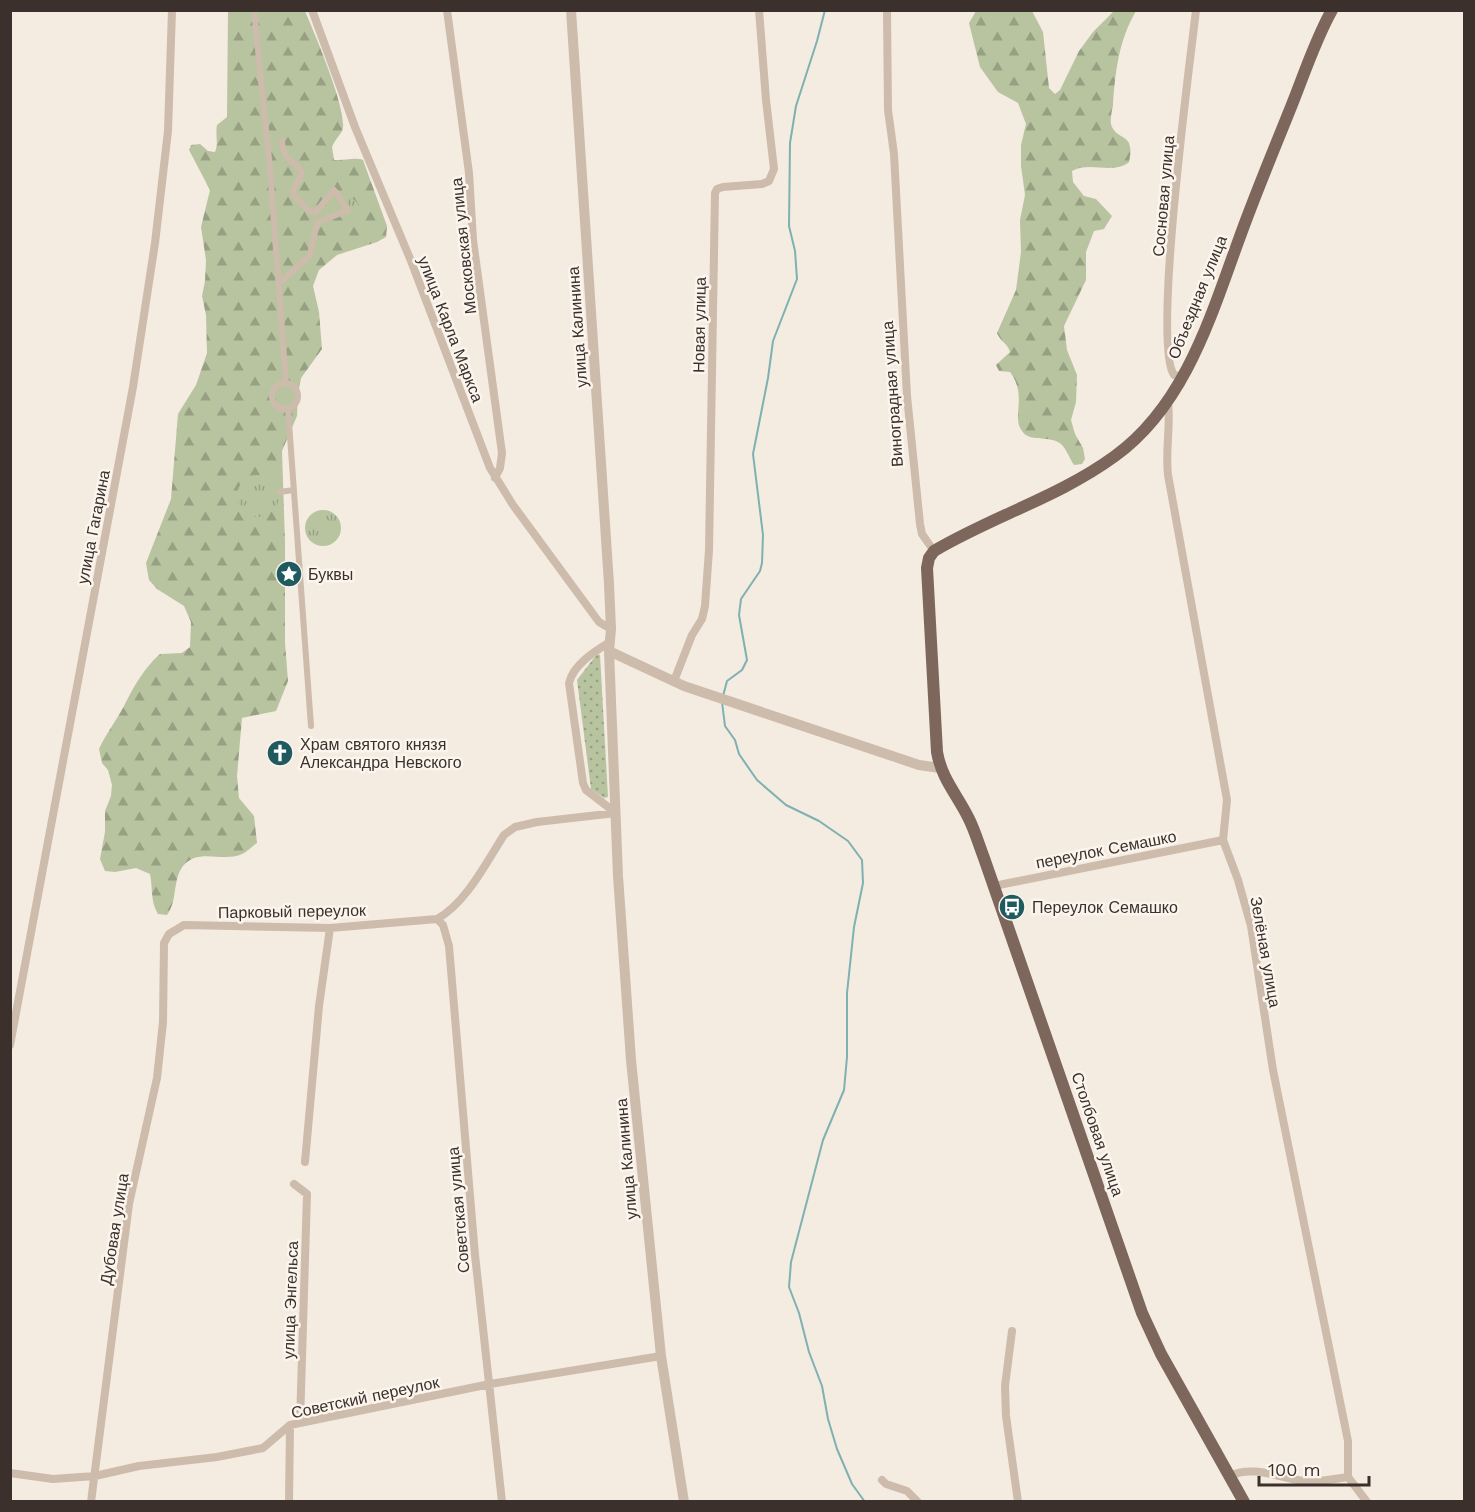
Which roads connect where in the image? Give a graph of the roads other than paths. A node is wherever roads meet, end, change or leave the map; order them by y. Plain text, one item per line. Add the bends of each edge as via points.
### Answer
1 (172, 10) edge
2 (254, 10) edge
3 (312, 10) edge
4 (447, 10) edge
5 (571, 10) edge
6 (759, 10) edge
7 (887, 10) edge
8 (1196, 10) edge
9 (1332, 10) edge
10 (282, 141) dead end
11 (279, 284) junction
12 (1183, 377) junction
13 (286, 383) junction
14 (1168, 402) junction
15 (288, 409) junction
16 (495, 478) junction
17 (294, 490) junction
18 (279, 492) dead end
19 (934, 551) junction
20 (611, 629) junction
21 (610, 646) junction
22 (674, 681) junction
23 (311, 726) dead end
24 (940, 768) junction
25 (616, 813) junction
26 (1223, 840) junction
27 (994, 886) junction
28 (437, 918) junction
29 (330, 928) junction
30 (176, 929) joint
31 (12, 1027) edge
32 (10, 1045) edge
33 (305, 1162) dead end
34 (294, 1184) dead end
35 (1012, 1331) dead end
36 (661, 1356) junction
37 (490, 1384) junction
38 (300, 1423) junction
39 (290, 1425) junction
40 (10, 1473) edge
41 (94, 1476) junction
42 (1229, 1476) junction
43 (1348, 1477) junction
44 (882, 1480) dead end
45 (91, 1502) edge
46 (289, 1502) edge
47 (502, 1502) edge
48 (684, 1502) edge
49 (918, 1502) edge
50 (1018, 1502) edge
51 (1244, 1502) edge
52 (1367, 1502) edge

1 - 31 street, улица Гагарина via 168,131 133,387
2 - 11 street
3 - 16 street, улица Карла Маркса
4 - 16 street, Московская улица via 502,453
5 - 20 street, улица Калинина
6 - 22 street, Новая улица via 774,169 769,181 762,184 723,187 715,194 705,606
7 - 19 street, Виноградная улица via 888,110 894,154 907,396 920,524
8 - 12 street, Сосновая улица via 1168,306 1171,371
9 - 12 main road, Объездная улица
10 - 11 street via 282,152 301,170 301,178 293,188 299,201 315,213 334,190 348,210 317,223 310,255
11 - 13 street
12 - 14 main road, Объездная улица
13 - 15 street via 295,387 298,396
13 - 15 street via 274,388 272,400 281,409
14 - 19 main road, Объездная улица via 1117,455 1073,483
14 - 26 street, Зелёная улица via 1170,420 1165,455 1227,800
15 - 17 street
16 - 20 street, улица Карла Маркса via 599,622
17 - 18 street
17 - 23 street via 301,529
19 - 24 main road via 929,558 927,588
20 - 21 street, улица Калинина
21 - 22 street
21 - 25 street, улица Калинина
21 - 25 street via 595,652 571,675 569,683 586,790
22 - 24 street via 919,765
24 - 27 main road, Столбовая улица via 969,818
25 - 28 street via 515,827 504,835 458,903
25 - 36 street, улица Калинина via 631,1060
26 - 27 street, переулок Семашко
26 - 43 street, Зелёная улица via 1251,926 1273,1070 1348,1441
27 - 42 main road, Столбовая улица via 1142,1313
28 - 29 street, Парковый переулок
28 - 37 street, Советская улица via 449,946
29 - 30 street, Парковый переулок via 184,925
29 - 33 street
30 - 41 street, Дубовая улица via 164,943 163,1022 157,1078 129,1204
31 - 32 street, улица Гагарина
34 - 38 street, улица Энгельса via 307,1194
35 - 50 street via 1005,1386 1006,1416
36 - 37 street, Советский переулок
36 - 48 street, улица Калинина
37 - 38 street, Советский переулок
37 - 47 street, Советская улица
38 - 39 street, Советский переулок
39 - 41 street, Советский переулок via 263,1448
39 - 46 street
40 - 41 street, Советский переулок via 53,1479
41 - 45 street, Дубовая улица
42 - 43 street via 1254,1472 1307,1481
42 - 51 main road, Столбовая улица
43 - 52 street
44 - 49 street via 907,1491

